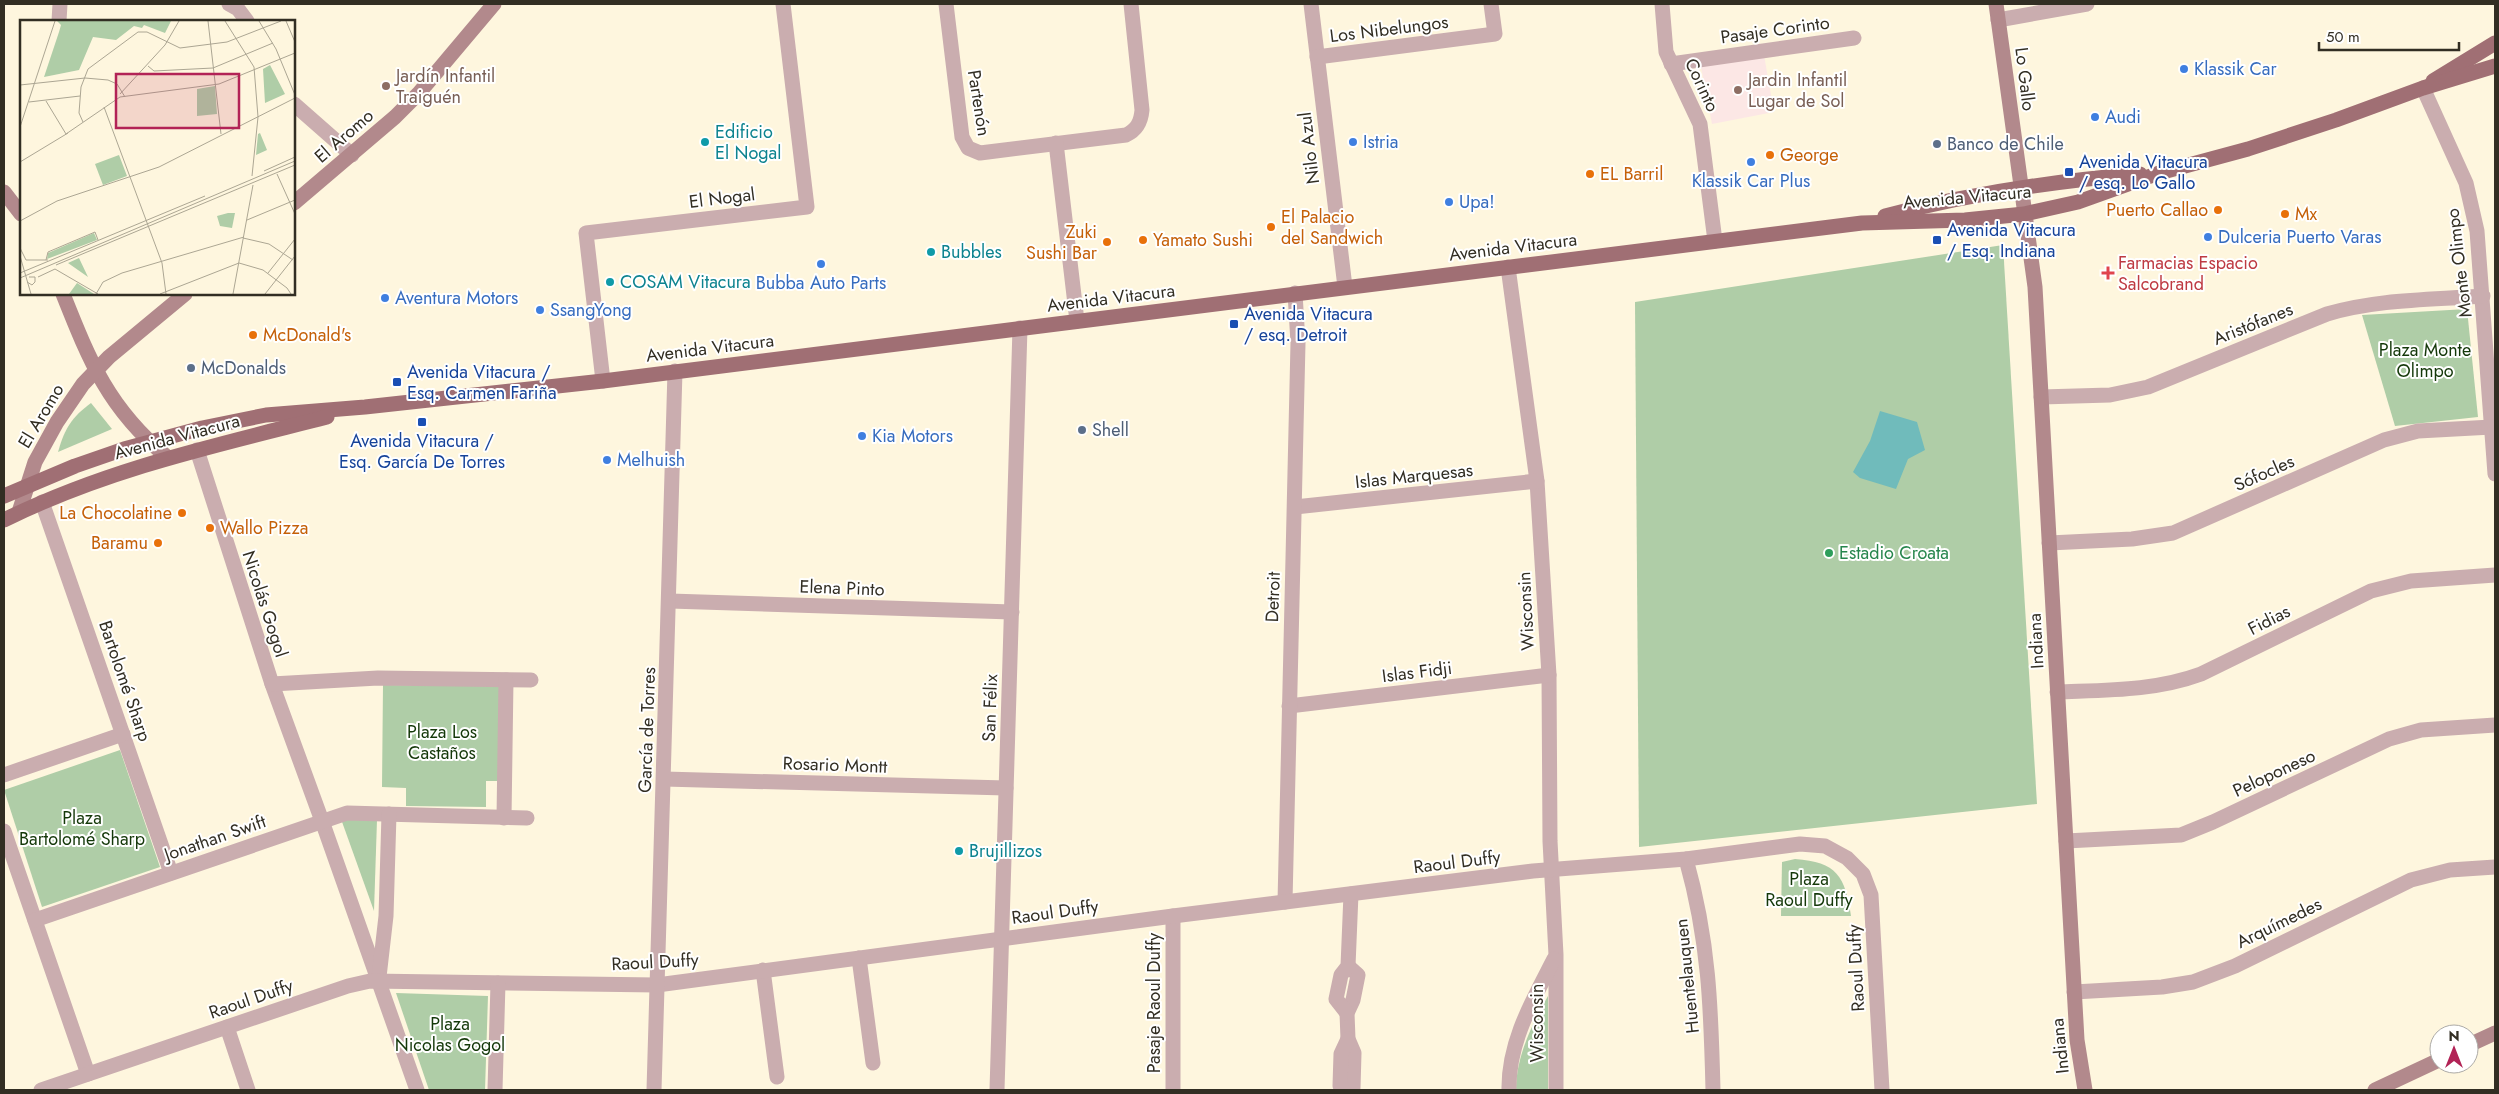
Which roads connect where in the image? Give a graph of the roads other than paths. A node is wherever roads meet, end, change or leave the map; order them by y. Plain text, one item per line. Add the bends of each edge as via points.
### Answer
1 (60, 4) edge
2 (229, 4) edge
3 (494, 4) edge
4 (784, 4) edge
5 (946, 4) edge
6 (1130, 4) edge
7 (1311, 4) edge
8 (1491, 4) edge
9 (1662, 4) edge
10 (1996, 4) edge
11 (2087, 4) edge
12 (58, 20) edge
13 (246, 20) edge
14 (1998, 20) junction
15 (1854, 38) dead end
16 (2495, 43) edge
17 (1317, 57) junction
18 (1671, 64) junction
19 (2495, 66) edge
20 (2423, 88) junction
21 (295, 105) edge
22 (1056, 143) junction
23 (352, 155) junction
24 (2159, 173) junction
25 (2020, 189) junction
26 (295, 202) edge
27 (2024, 214) junction
28 (1862, 223) junction
29 (1715, 241) junction
30 (1508, 267) junction
31 (1345, 287) junction
32 (1295, 294) junction
33 (63, 295) edge
34 (184, 295) edge
35 (2482, 296) junction
36 (1077, 321) junction
37 (1020, 328) junction
38 (95, 371) junction
39 (675, 371) junction
40 (602, 380) junction
41 (2041, 397) junction
42 (365, 407) junction
43 (2492, 427) junction
44 (148, 442) junction
45 (197, 450) junction
46 (167, 457) junction
47 (2495, 474) edge
48 (1537, 482) junction
49 (27, 485) junction
50 (4, 496) edge
51 (42, 502) junction
52 (1295, 507) junction
53 (19, 512) junction
54 (4, 520) edge
55 (2049, 543) junction
56 (2495, 575) edge
57 (670, 601) junction
58 (1012, 612) junction
59 (1549, 675) junction
60 (506, 680) junction
61 (531, 680) dead end
62 (272, 684) junction
63 (2057, 692) junction
64 (1289, 706) junction
65 (2495, 725) edge
66 (123, 734) junction
67 (4, 775) edge
68 (664, 779) junction
69 (1006, 788) junction
70 (390, 814) junction
71 (504, 818) junction
72 (527, 818) dead end
73 (322, 821) junction
74 (4, 831) edge
75 (2066, 841) junction
76 (1686, 859) junction
77 (2495, 867) edge
78 (1551, 870) junction
79 (171, 873) junction
80 (1351, 894) junction
81 (1285, 902) junction
82 (1173, 916) junction
83 (35, 920) junction
84 (1001, 939) junction
85 (1556, 955) junction
86 (859, 958) junction
87 (763, 970) junction
88 (378, 981) junction
89 (498, 983) junction
90 (657, 985) junction
91 (2074, 992) junction
92 (227, 1027) junction
93 (2495, 1032) edge
94 (1348, 1039) junction
95 (2479, 1040) edge
96 (873, 1063) dead end
97 (2429, 1065) edge
98 (88, 1074) junction
99 (777, 1077) dead end
100 (41, 1090) edge
101 (248, 1090) edge
102 (417, 1090) edge
103 (495, 1090) edge
104 (654, 1090) edge
105 (997, 1090) edge
106 (1173, 1090) edge
107 (1343, 1090) edge
108 (1350, 1090) edge
109 (1509, 1090) edge
110 (1556, 1090) edge
111 (1713, 1090) edge
112 (1882, 1090) edge
113 (2085, 1090) edge
114 (2375, 1090) edge

1 - 12 street
2 - 13 street
3 - 23 street, El Aromo via 419,93
4 - 40 street, El Nogal via 807,207 586,233
5 - 22 street, Partenón via 964,143 980,153
6 - 22 street, Partenón via 1142,110 1139,124 1126,135
7 - 17 street, Nilo Azul
8 - 17 street, Los Nibelungos via 1495,34
9 - 18 street, Corinto via 1666,52
10 - 14 street, Lo Gallo
11 - 14 street
14 - 25 street, Lo Gallo
15 - 18 street, Pasaje Corinto
16 - 20 main road, Avenida Vitacura
17 - 31 street, Nilo Azul
18 - 29 street, Corinto via 1700,124
19 - 20 main road, Avenida Vitacura
20 - 24 main road, Avenida Vitacura via 2336,120
20 - 35 street, Monte Olimpo via 2458,164 2471,202 2477,231
21 - 23 street
22 - 36 street
23 - 26 street, El Aromo
24 - 25 main road, Avenida Vitacura via 2074,180
24 - 27 main road, Avenida Vitacura via 2078,202
25 - 27 street, Indiana
25 - 28 main road, Avenida Vitacura via 1935,203
27 - 28 main road, Avenida Vitacura via 1965,220
27 - 41 street, Indiana via 2033,266
28 - 29 main road, Avenida Vitacura
29 - 30 main road, Avenida Vitacura
30 - 31 main road, Avenida Vitacura
30 - 48 street, Wisconsin
31 - 32 main road, Avenida Vitacura
32 - 36 main road, Avenida Vitacura
32 - 52 street, Detroit via 1298,326
33 - 38 street
34 - 38 street, El Aromo
35 - 41 street, Aristófanes via 2349,308 2148,387 2110,395
35 - 43 street, Monte Olimpo
36 - 37 main road, Avenida Vitacura
37 - 39 main road, Avenida Vitacura
37 - 58 street, San Félix
38 - 44 street via 126,417
38 - 49 street, El Aromo via 57,422 35,462
39 - 40 main road, Avenida Vitacura
39 - 57 street, García de Torres
40 - 42 main road, Avenida Vitacura
41 - 55 street, Indiana
42 - 44 main road, Avenida Vitacura via 266,415
42 - 45 main road, Avenida Vitacura
43 - 47 street, Monte Olimpo
43 - 55 street, Sófocles via 2418,431 2384,440 2172,533 2132,539
44 - 46 street
44 - 49 main road, Avenida Vitacura
45 - 46 main road, Avenida Vitacura
45 - 62 street, Nicolás Gogol
46 - 51 main road, Avenida Vitacura
48 - 52 street, Islas Marquesas
48 - 59 street, Wisconsin
49 - 50 main road, Avenida Vitacura
49 - 53 street, El Aromo
51 - 53 main road, Avenida Vitacura
51 - 66 street, Bartolomé Sharp
52 - 64 street, Detroit
53 - 54 main road, Avenida Vitacura
55 - 63 street, Indiana
56 - 63 street, Fidias via 2411,581 2371,591 2180,682 2141,688
57 - 58 street, Elena Pinto
57 - 68 street, García de Torres
58 - 69 street, San Félix
59 - 64 street, Islas Fidji
59 - 78 street, Wisconsin
60 - 61 street, Nicolás Gogol
60 - 62 street, Nicolás Gogol via 378,678
60 - 71 street
62 - 73 street, Nicolás Gogol
63 - 75 street, Indiana
64 - 81 street, Detroit
65 - 75 street, Peloponeso via 2421,730 2389,739 2181,834
66 - 67 street
66 - 79 street, Bartolomé Sharp
68 - 69 street, Rosario Montt
68 - 90 street, García de Torres
69 - 84 street, San Félix
70 - 71 street
70 - 73 street via 347,813
70 - 88 street, Nicolás Gogol via 386,916
71 - 72 street
73 - 79 street, Jonathan Swift
73 - 88 street, Nicolás Gogol
74 - 83 street
75 - 91 street, Indiana
76 - 78 street, Raoul Duffy
76 - 111 street, Huentelauquen via 1707,954
76 - 112 street, Raoul Duffy via 1812,844 1837,851 1856,866 1872,895
77 - 91 street, Arquímedes via 2450,870 2410,880 2235,966 2193,982
78 - 80 street, Raoul Duffy
78 - 85 street, Wisconsin
79 - 83 street, Jonathan Swift
80 - 81 street, Raoul Duffy
80 - 94 street via 1348,966 1358,975 1347,1013
81 - 82 street, Raoul Duffy
82 - 84 street, Raoul Duffy
82 - 106 street, Pasaje Raoul Duffy
83 - 98 street
84 - 86 street, Raoul Duffy
84 - 105 street, San Félix
85 - 109 street, Wisconsin via 1525,1014 1514,1046
85 - 110 street, Wisconsin
86 - 87 street, Raoul Duffy
86 - 96 street
87 - 90 street, Raoul Duffy
87 - 99 street
88 - 89 street, Raoul Duffy
88 - 92 street, Raoul Duffy via 348,986
88 - 102 street, Nicolás Gogol
89 - 90 street, Raoul Duffy
89 - 103 street
90 - 104 street, García de Torres
91 - 113 street, Indiana via 2078,1058
92 - 98 street, Raoul Duffy
92 - 101 street
93 - 95 street
94 - 107 street via 1341,1054 1340,1086
94 - 108 street via 1354,1053 1353,1088
97 - 114 street
98 - 100 street, Raoul Duffy

